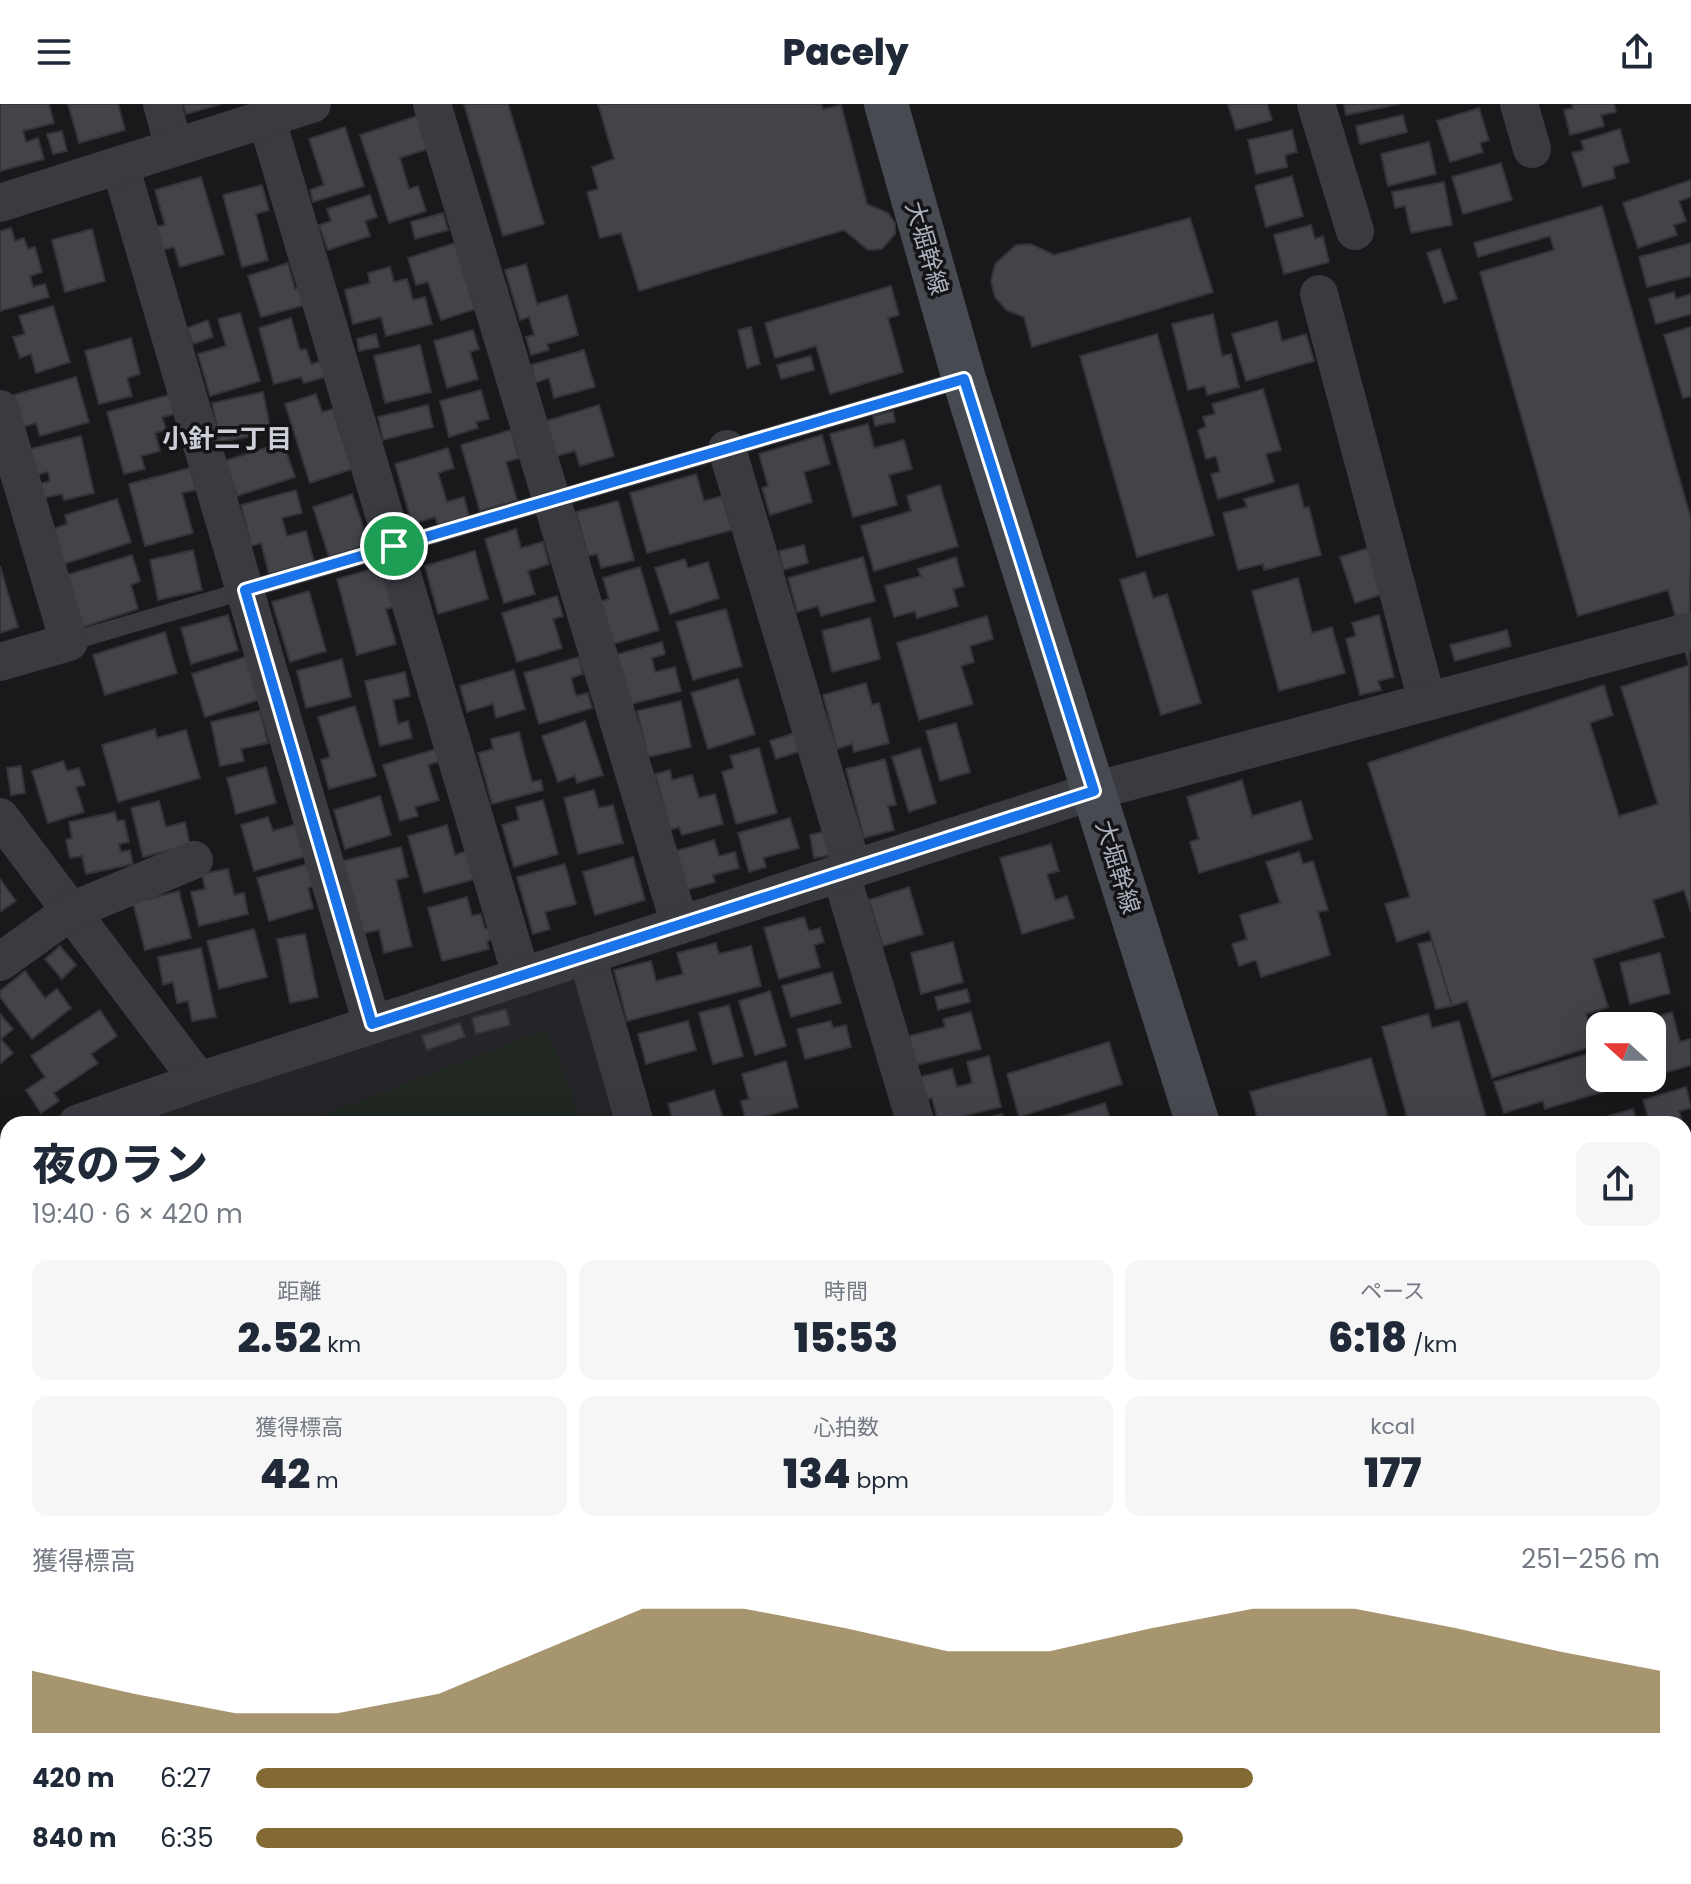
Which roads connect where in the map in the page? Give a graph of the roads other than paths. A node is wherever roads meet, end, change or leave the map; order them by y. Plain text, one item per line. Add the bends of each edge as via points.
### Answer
1 (162, 104) edge
2 (312, 104) edge
3 (432, 104) edge
4 (886, 104) edge
5 (1316, 104) edge
6 (1519, 104) edge
7 (266, 117) junction
8 (174, 147) junction
9 (1532, 149) dead end
10 (120, 165) junction
11 (0, 203) edge
12 (1355, 231) dead end
13 (1319, 294) dead end
14 (964, 379) junction
15 (0, 409) edge
16 (727, 449) junction
17 (552, 500) junction
18 (394, 546) junction
19 (245, 590) junction
20 (1691, 631) edge
21 (69, 642) junction
22 (0, 662) edge
23 (1427, 701) junction
24 (1094, 791) junction
25 (0, 817) edge
26 (194, 860) dead end
27 (847, 872) junction
28 (71, 911) junction
29 (680, 925) junction
30 (587, 955) junction
31 (0, 962) edge
32 (521, 975) junction
33 (372, 1024) junction
34 (199, 1081) junction
35 (100, 1116) edge
36 (633, 1116) edge
37 (914, 1116) edge
38 (1196, 1116) edge

1 - 8 street
2 - 7 street
3 - 17 street
4 - 14 street, 大堀幹線
5 - 12 street
6 - 9 street
7 - 8 street
7 - 18 street
8 - 10 street
10 - 11 street
10 - 19 street
13 - 23 street
14 - 16 lane
14 - 24 street, 大堀幹線
15 - 21 street
16 - 17 lane
16 - 27 street
17 - 18 lane
17 - 29 street
18 - 19 lane
18 - 32 street
19 - 21 lane
19 - 33 street
20 - 23 street
21 - 22 street
23 - 24 street
24 - 27 street
24 - 38 street, 大堀幹線
25 - 28 street
26 - 28 street
27 - 29 street
27 - 37 street
28 - 31 street
28 - 34 street
29 - 30 street
30 - 32 street
30 - 36 street
32 - 33 street
33 - 34 street
34 - 35 street

